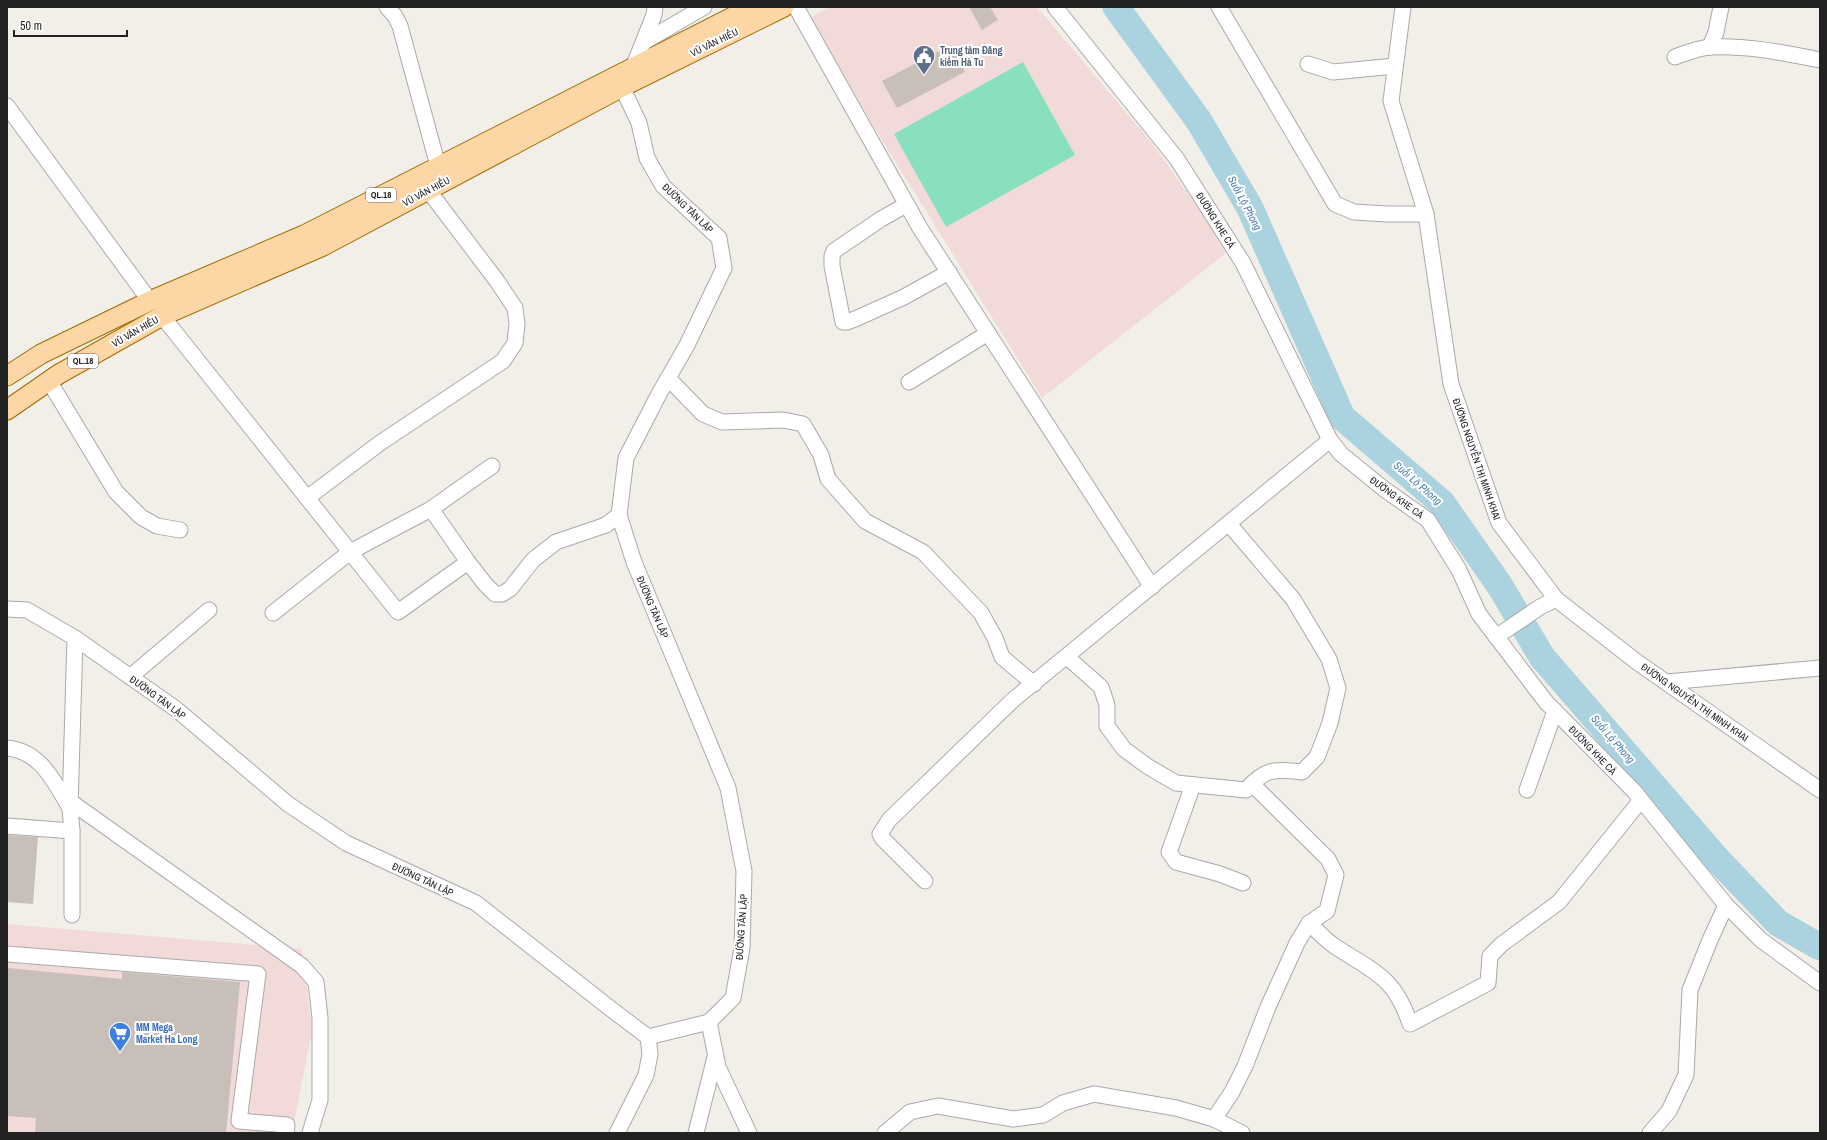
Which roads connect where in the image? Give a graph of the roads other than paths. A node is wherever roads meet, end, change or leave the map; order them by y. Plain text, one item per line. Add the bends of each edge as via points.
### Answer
1 (387, 7) edge
2 (655, 7) edge
3 (704, 7) edge
4 (752, 7) edge
5 (784, 7) edge
6 (796, 7) edge
7 (1056, 7) edge
8 (1220, 7) edge
9 (1403, 7) edge
10 (1721, 7) edge
11 (644, 42) junction
12 (1710, 47) junction
13 (1675, 57) dead end
14 (1820, 60) edge
15 (1308, 64) dead end
16 (634, 65) junction
17 (1395, 66) junction
18 (622, 87) junction
19 (7, 106) edge
20 (438, 166) junction
21 (428, 190) junction
22 (906, 205) junction
23 (1426, 214) junction
24 (949, 272) junction
25 (150, 301) junction
26 (162, 316) junction
27 (988, 333) junction
28 (7, 376) edge
29 (668, 378) junction
30 (49, 381) junction
31 (909, 382) dead end
32 (7, 410) edge
33 (1330, 440) junction
34 (492, 466) dead end
35 (307, 498) junction
36 (431, 509) junction
37 (619, 515) junction
38 (1229, 524) junction
39 (180, 530) dead end
40 (350, 552) junction
41 (468, 562) junction
42 (1152, 587) junction
43 (1556, 599) junction
44 (7, 609) edge
45 (209, 610) dead end
46 (273, 613) dead end
47 (1496, 637) junction
48 (75, 638) junction
49 (1067, 657) junction
50 (1820, 668) edge
51 (130, 677) junction
52 (1667, 682) junction
53 (1034, 684) junction
54 (1555, 711) junction
55 (7, 748) edge
56 (1252, 784) junction
57 (1193, 785) junction
58 (1820, 789) edge
59 (1527, 790) dead end
60 (1641, 800) junction
61 (71, 805) junction
62 (7, 826) edge
63 (72, 831) junction
64 (925, 881) dead end
65 (1243, 883) dead end
66 (1726, 905) junction
67 (72, 915) dead end
68 (1309, 922) junction
69 (7, 954) edge
70 (1820, 983) edge
71 (708, 1022) junction
72 (648, 1037) junction
73 (716, 1056) junction
74 (1214, 1119) junction
75 (286, 1133) edge
76 (310, 1133) edge
77 (617, 1133) edge
78 (696, 1133) edge
79 (749, 1133) edge
80 (885, 1133) edge
81 (1242, 1133) edge
82 (1650, 1133) edge

1 - 20 street via 400,26
2 - 11 street
3 - 11 street
4 - 16 main road, VŨ VĂN HIẾU / QL.18
5 - 18 main road, VŨ VĂN HIẾU / QL.18
6 - 22 street
7 - 33 street, ĐƯỜNG KHE CÁ via 1176,158 1243,263
8 - 23 street via 1334,204 1354,212
9 - 17 street, ĐƯỜNG NGUYỄN THỊ MINH KHAI
10 - 12 street
11 - 16 street
12 - 13 street via 1692,50
12 - 14 street via 1766,50
15 - 17 street via 1333,72
16 - 20 main road, VŨ VĂN HIẾU / QL.18
17 - 23 street, ĐƯỜNG NGUYỄN THỊ MINH KHAI via 1391,101
18 - 21 main road, VŨ VĂN HIẾU / QL.18
18 - 29 street, ĐƯỜNG TÂN LẬP via 639,123 647,158 663,186 719,238 724,268 687,346
19 - 25 street
20 - 25 main road, VŨ VĂN HIẾU / QL.18 via 304,235
21 - 26 main road, VŨ VĂN HIẾU / QL.18 via 323,246
21 - 35 street via 515,308 515,343 503,361 380,443
22 - 24 street
22 - 24 street via 834,251 832,266 843,322 904,296
23 - 43 street, ĐƯỜNG NGUYỄN THỊ MINH KHAI via 1451,384 1498,523
24 - 27 street
25 - 28 main road, VŨ VĂN HIẾU / QL.18 via 41,354
26 - 30 main road, VŨ VĂN HIẾU / QL.18
26 - 35 street
27 - 31 street
27 - 42 street
29 - 37 street, ĐƯỜNG TÂN LẬP via 626,458
29 - 53 street via 703,414 722,422 783,420 803,424 821,455 828,479 866,521 923,552 981,613 996,638 1002,657
30 - 32 main road, VŨ VĂN HIẾU / QL.18
30 - 39 street via 116,492 141,518 157,526
33 - 38 street
33 - 47 street, ĐƯỜNG KHE CÁ via 1341,454 1428,520 1459,570 1479,614
34 - 36 street
35 - 40 street
36 - 40 street
36 - 41 street
37 - 41 street via 606,525 556,542 534,560 510,589 502,594 495,594
37 - 71 street, ĐƯỜNG TÂN LẬP via 634,562 728,788 744,871 742,948 733,998
38 - 42 street
38 - 56 street via 1293,599 1329,658 1338,688 1330,722 1317,757 1302,772 1276,770 1258,777
40 - 41 street via 398,612
40 - 46 street
42 - 49 street
43 - 47 street
43 - 52 street, ĐƯỜNG NGUYỄN THỊ MINH KHAI
44 - 48 street, ĐƯỜNG TÂN LẬP via 27,610
45 - 51 street
47 - 54 street, ĐƯỜNG KHE CÁ
48 - 51 street, ĐƯỜNG TÂN LẬP
48 - 61 street
49 - 53 street
49 - 57 street via 1101,687 1107,705 1107,726 1124,749 1176,783
50 - 52 street
51 - 72 street, ĐƯỜNG TÂN LẬP via 176,709 288,804 346,843 476,903
52 - 58 street, ĐƯỜNG NGUYỄN THỊ MINH KHAI
53 - 64 street via 987,724 882,828 882,838
54 - 59 street
54 - 60 street, ĐƯỜNG KHE CÁ
55 - 61 street via 30,755 47,770
56 - 57 street via 1246,790
56 - 68 street via 1328,859 1336,875 1327,911
57 - 65 street via 1169,852 1176,862
60 - 66 street, ĐƯỜNG KHE CÁ
60 - 68 street via 1559,902 1502,944 1490,956 1488,983 1410,1024 1392,986 1370,967 1335,946
61 - 63 street
61 - 76 street via 302,966 316,982 320,1018 320,1100
62 - 63 street
63 - 67 street
66 - 70 street, ĐƯỜNG KHE CÁ via 1761,940
66 - 82 street via 1690,990 1686,1075 1669,1111
68 - 74 street via 1268,1007 1245,1066
69 - 75 street via 258,974 239,1120 287,1125
71 - 72 street, ĐƯỜNG TÂN LẬP
71 - 73 street
72 - 77 street via 650,1054 646,1075
73 - 78 street
73 - 79 street via 718,1067
74 - 80 street via 1176,1108 1094,1094 1063,1102 1043,1115 1013,1119 938,1106 910,1112
74 - 81 street

